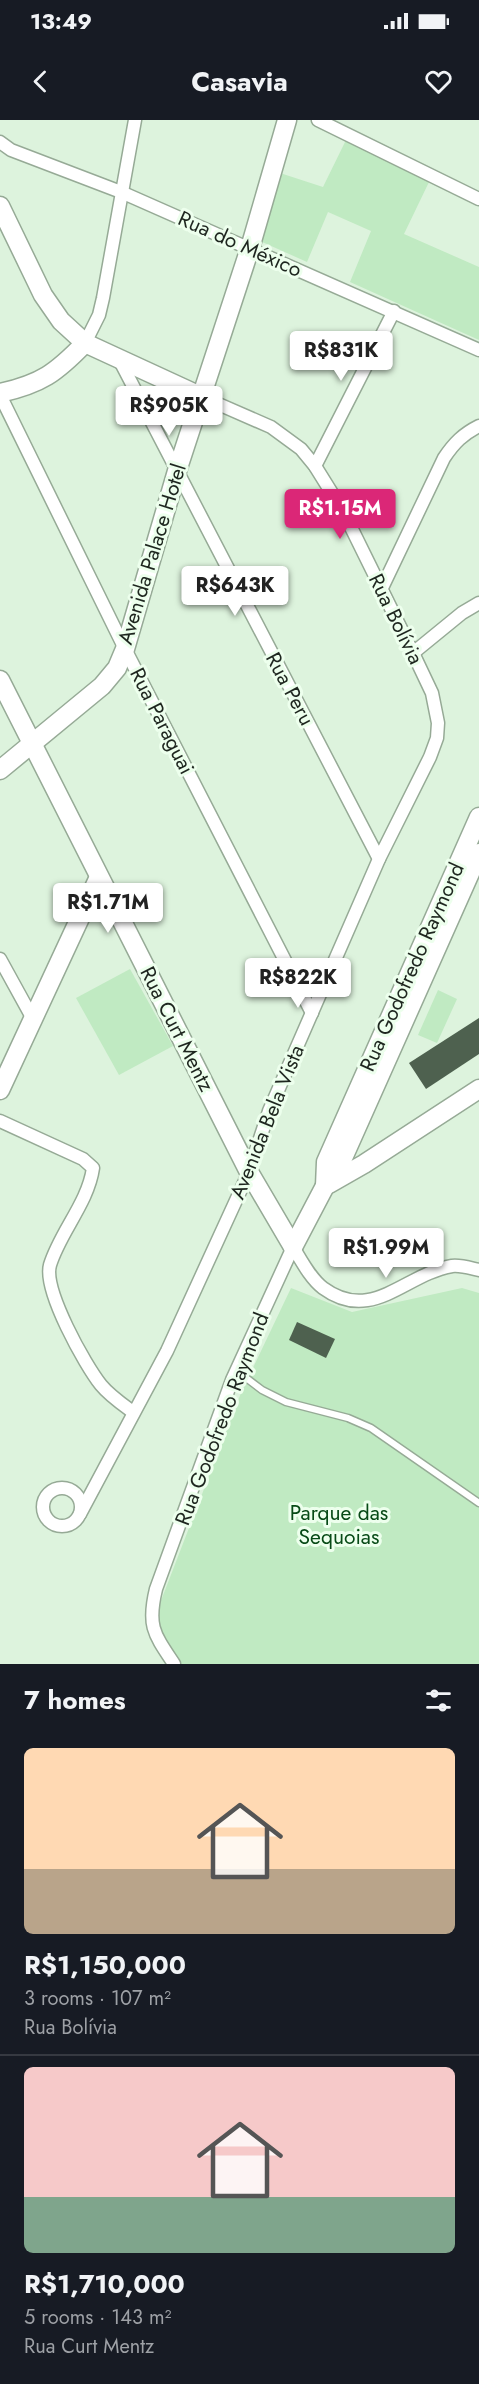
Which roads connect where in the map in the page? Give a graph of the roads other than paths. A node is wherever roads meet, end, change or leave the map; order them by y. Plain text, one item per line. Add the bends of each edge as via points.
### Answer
1 (135, 120) edge
2 (287, 120) edge
3 (318, 120) edge
4 (4, 146) edge
5 (122, 192) junction
6 (479, 199) edge
7 (0, 206) edge
8 (250, 248) junction
9 (394, 311) junction
10 (85, 343) junction
11 (479, 350) edge
12 (119, 359) junction
13 (0, 394) edge
14 (201, 396) junction
15 (479, 426) edge
16 (315, 466) junction
17 (177, 471) junction
18 (381, 590) junction
19 (479, 603) edge
20 (125, 649) junction
21 (413, 653) junction
22 (0, 680) edge
23 (438, 723) joint
24 (33, 745) junction
25 (0, 770) edge
26 (477, 824) edge
27 (479, 853) edge
28 (379, 859) junction
29 (99, 877) junction
30 (0, 959) edge
31 (312, 1013) junction
32 (33, 1019) junction
33 (479, 1089) edge
34 (0, 1090) edge
35 (0, 1121) edge
36 (249, 1172) junction
37 (325, 1186) junction
38 (293, 1247) junction
39 (479, 1270) edge
40 (237, 1371) junction
41 (133, 1412) junction
42 (99, 1478) junction
43 (62, 1487) junction
44 (479, 1503) edge
45 (80, 1514) junction
46 (174, 1664) edge

1 - 5 street
2 - 8 main road, Avenida Palace Hotel
3 - 6 street
4 - 5 street, Rua do México
5 - 8 street, Rua do México
5 - 10 street via 99,315
7 - 10 main road, Rua Bolívia via 43,295
8 - 9 street, Rua do México
8 - 14 main road, Avenida Palace Hotel
9 - 11 street, Rua do México
9 - 16 street
10 - 12 main road, Rua Bolívia
10 - 13 main road via 41,382
12 - 14 main road, Rua Bolívia
12 - 17 street, Rua Peru
13 - 20 street, Rua Paraguai
14 - 16 street, Rua Bolívia via 271,427 301,449
14 - 17 main road, Avenida Palace Hotel
15 - 18 street via 466,432 444,458
16 - 18 street, Rua Bolívia via 343,511
17 - 20 main road, Avenida Palace Hotel
17 - 28 street, Rua Peru
18 - 21 street, Rua Bolívia
19 - 21 street
20 - 24 main road, Avenida Palace Hotel via 117,668 102,686
20 - 31 street, Rua Paraguai
21 - 23 street, Rua Bolívia via 432,693
22 - 24 main road, Rua Curt Mentz
23 - 28 street, Avenida Bela Vista via 430,757
24 - 25 main road, Avenida Palace Hotel
24 - 29 main road, Rua Curt Mentz
26 - 37 main road, Rua Godofredo Raymond via 326,1162
27 - 37 main road, Rua Godofredo Raymond via 339,1167
28 - 31 street, Avenida Bela Vista
29 - 32 main road
29 - 36 main road, Rua Curt Mentz
30 - 32 street
31 - 36 street, Avenida Bela Vista via 269,1111
32 - 34 main road
33 - 37 main road
35 - 41 street via 83,1159 93,1168 50,1265 51,1288 93,1374
36 - 38 main road, Rua Curt Mentz
36 - 41 street, Avenida Bela Vista via 167,1351
37 - 38 main road, Rua Godofredo Raymond
38 - 39 street via 321,1287 352,1302 393,1292 443,1268
38 - 40 street, Rua Godofredo Raymond
40 - 44 lane via 286,1402 371,1428
40 - 46 street, Rua Godofredo Raymond via 156,1589 152,1608 155,1636
41 - 42 street, Avenida Bela Vista
42 - 43 street via 84,1487
42 - 45 street, Avenida Bela Vista
43 - 45 street via 78,1495
43 - 45 street via 51,1491 44,1501 47,1519 65,1526

